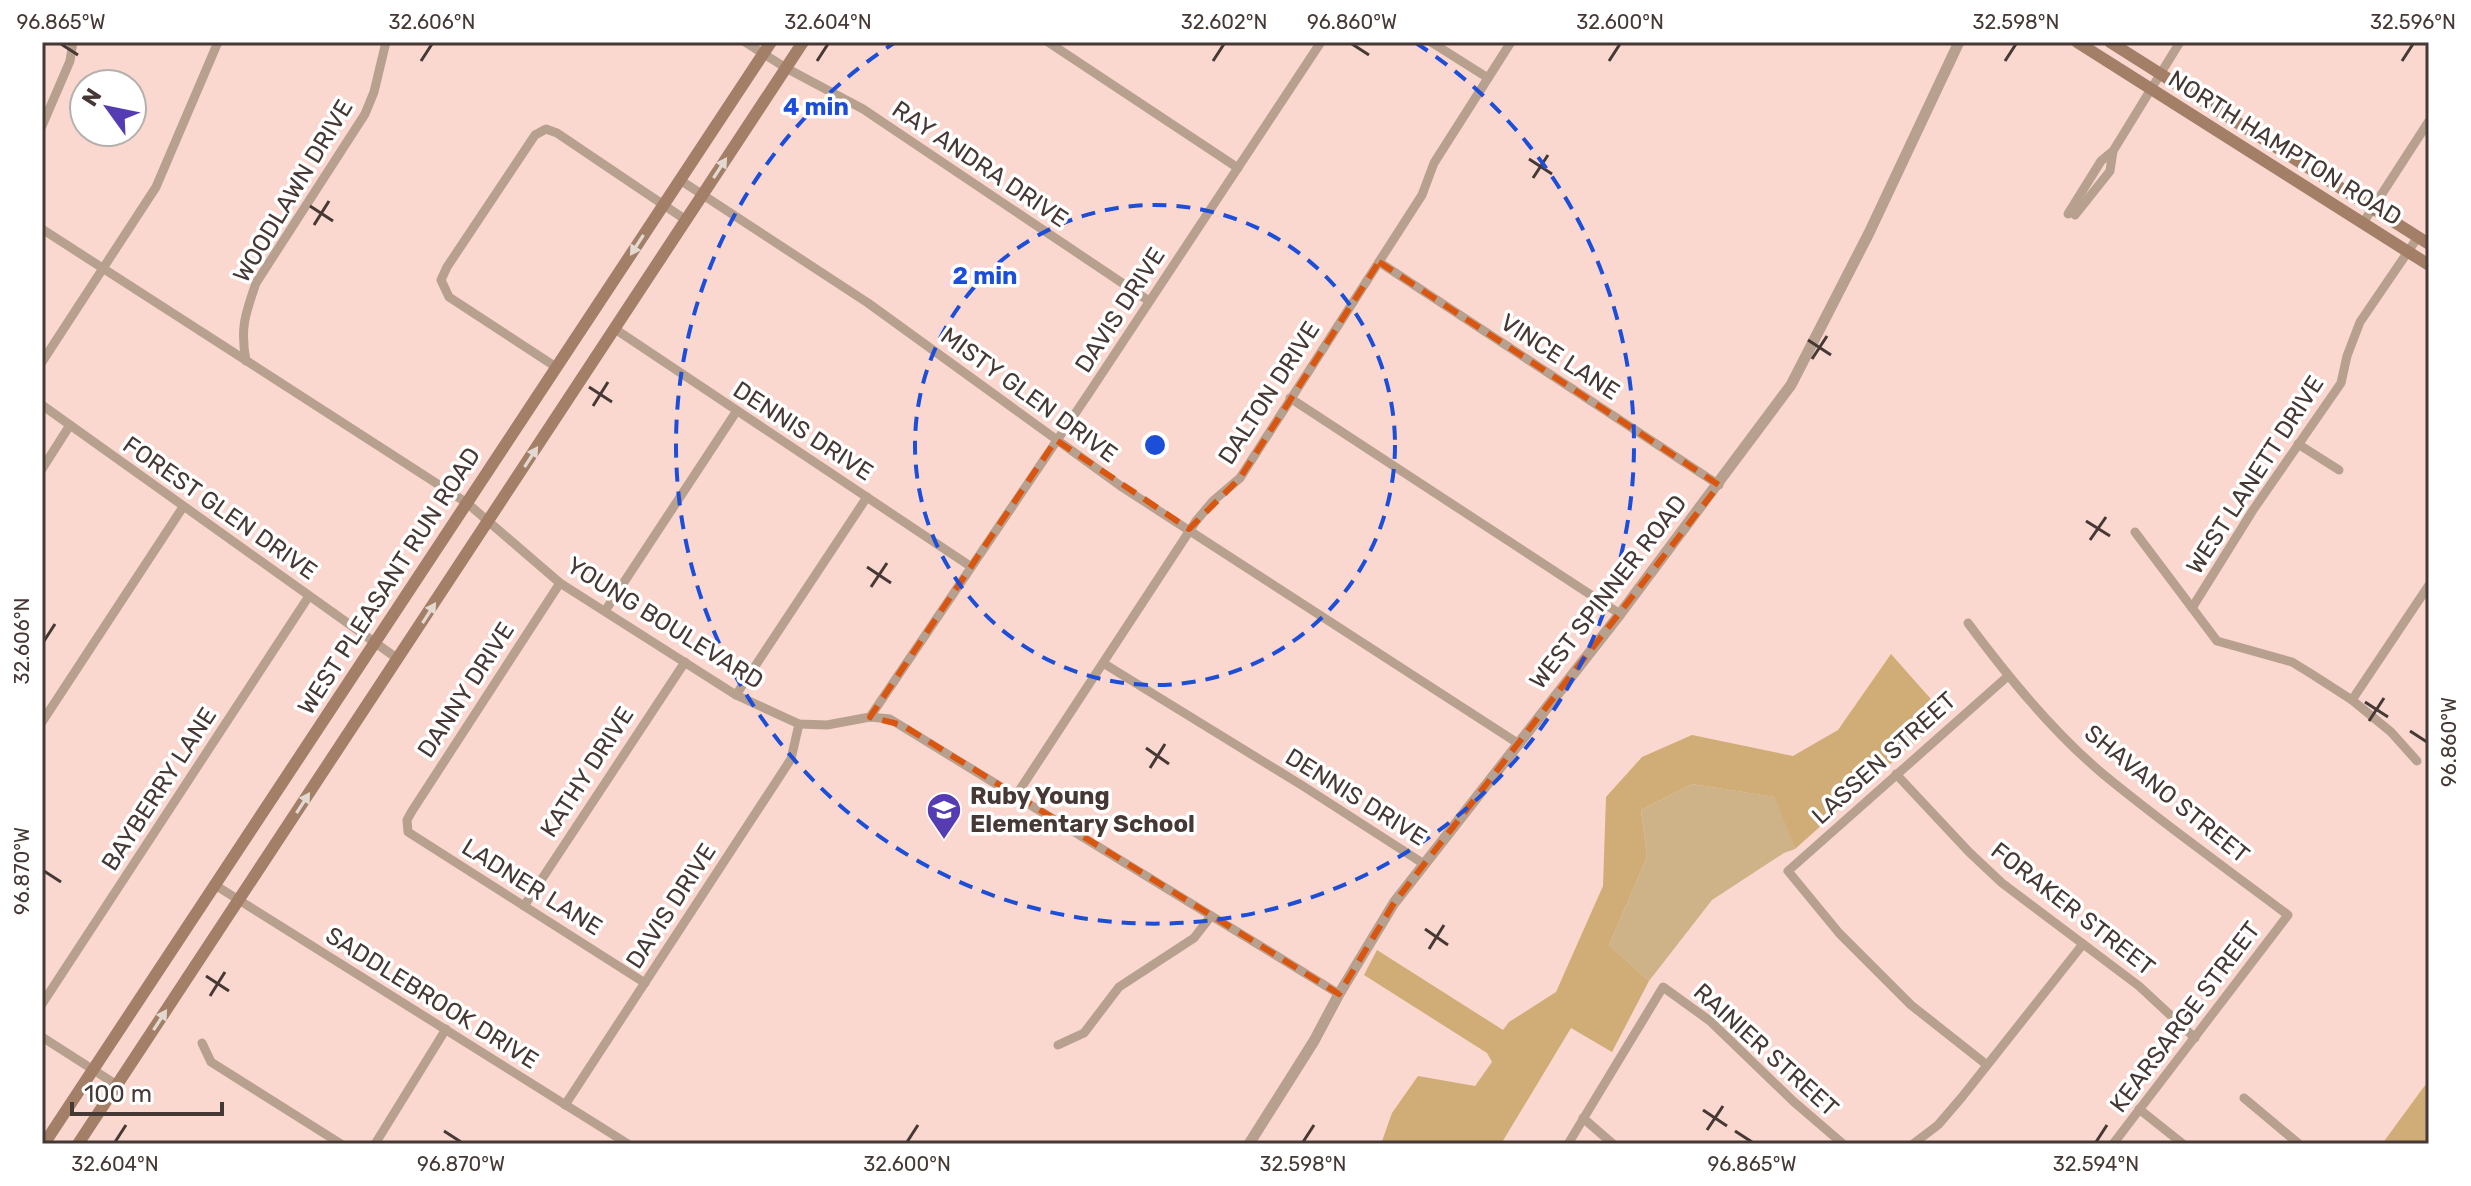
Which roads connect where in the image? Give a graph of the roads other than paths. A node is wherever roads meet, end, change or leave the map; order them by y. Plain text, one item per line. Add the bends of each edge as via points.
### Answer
1 (73, 42) edge
2 (218, 42) edge
3 (386, 42) edge
4 (745, 42) edge
5 (771, 42) edge
6 (803, 42) edge
7 (1048, 42) edge
8 (1321, 42) edge
9 (1431, 42) edge
10 (1511, 42) edge
11 (1959, 42) edge
12 (2077, 42) edge
13 (2110, 42) edge
14 (2180, 42) edge
15 (763, 54) junction
16 (2134, 57) junction
17 (786, 68) junction
18 (2125, 72) junction
19 (2161, 73) junction
20 (1488, 78) junction
21 (2151, 89) junction
22 (2429, 121) edge
23 (42, 126) edge
24 (1238, 168) junction
25 (680, 180) junction
26 (703, 195) junction
27 (663, 205) junction
28 (2374, 210) junction
29 (2070, 216) dead end
30 (686, 220) junction
31 (2363, 223) junction
32 (42, 229) edge
33 (2423, 241) edge
34 (2408, 251) junction
35 (1379, 262) junction
36 (2429, 265) edge
37 (104, 267) junction
38 (1149, 301) junction
39 (615, 329) junction
40 (246, 361) junction
41 (42, 362) edge
42 (556, 367) junction
43 (1290, 398) junction
44 (42, 405) edge
45 (736, 412) junction
46 (70, 425) junction
47 (1056, 440) junction
48 (2298, 444) junction
49 (42, 469) edge
50 (2339, 470) dead end
51 (1719, 485) junction
52 (867, 497) junction
53 (467, 503) junction
54 (183, 507) junction
55 (489, 522) junction
56 (1190, 530) junction
57 (2135, 532) dead end
58 (970, 566) junction
59 (560, 583) junction
60 (2429, 585) edge
61 (309, 596) junction
62 (2192, 608) junction
63 (605, 611) junction
64 (1620, 614) junction
65 (1968, 623) dead end
66 (375, 641) junction
67 (398, 659) junction
68 (685, 662) junction
69 (1103, 663) junction
70 (2008, 676) junction
71 (736, 695) junction
72 (2352, 700) junction
73 (870, 717) junction
74 (42, 722) edge
75 (799, 724) junction
76 (1519, 744) junction
77 (2417, 761) dead end
78 (1896, 774) junction
79 (1017, 794) junction
80 (407, 820) joint
81 (1424, 864) junction
82 (215, 885) junction
83 (239, 901) junction
84 (524, 906) junction
85 (2288, 915) joint
86 (1211, 916) junction
87 (2083, 944) junction
88 (645, 983) junction
89 (1339, 994) junction
90 (42, 1004) edge
91 (446, 1029) junction
92 (42, 1037) edge
93 (2195, 1038) junction
94 (202, 1043) dead end
95 (1058, 1045) dead end
96 (1987, 1065) junction
97 (93, 1070) junction
98 (117, 1085) junction
99 (2244, 1098) dead end
100 (565, 1105) junction
101 (2139, 1109) junction
102 (1583, 1118) junction
103 (44, 1144) edge
104 (78, 1144) edge
105 (341, 1144) edge
106 (375, 1144) edge
107 (628, 1144) edge
108 (1249, 1144) edge
109 (1568, 1144) edge
110 (1613, 1144) edge
111 (1843, 1144) edge
112 (1913, 1144) edge
113 (2113, 1144) edge
114 (2183, 1144) edge
115 (2299, 1144) edge

1 - 23 street
2 - 37 street via 156,187
3 - 40 street, WOODLAWN DRIVE via 365,114 256,283 242,335
4 - 15 street, RAY ANDRA DRIVE
5 - 15 main road, WEST PLEASANT RUN ROAD
6 - 17 main road, WEST PLEASANT RUN ROAD
7 - 24 street
8 - 24 street, DAVIS DRIVE
9 - 20 street
10 - 20 street, DALTON DRIVE
11 - 51 street, WEST SPINNER ROAD via 1791,385
12 - 18 main road, NORTH HAMPTON ROAD
13 - 16 main road, NORTH HAMPTON ROAD
14 - 19 street
15 - 17 street, RAY ANDRA DRIVE
15 - 25 main road, WEST PLEASANT RUN ROAD
16 - 18 main road
16 - 19 main road, NORTH HAMPTON ROAD
26 -> 17 main road, WEST PLEASANT RUN ROAD
17 - 38 street, RAY ANDRA DRIVE via 863,109
18 - 21 main road, NORTH HAMPTON ROAD
19 - 21 street
19 - 28 main road, NORTH HAMPTON ROAD
20 - 35 street, DALTON DRIVE
21 - 29 street via 2113,151 2110,171
21 - 31 main road, NORTH HAMPTON ROAD
22 - 28 street
24 - 38 street, DAVIS DRIVE
25 - 26 street, MISTY GLEN DRIVE
25 - 27 main road, WEST PLEASANT RUN ROAD
26 - 30 main road, WEST PLEASANT RUN ROAD
26 - 47 street, MISTY GLEN DRIVE via 868,303
27 - 30 street
27 -> 42 main road, WEST PLEASANT RUN ROAD
27 - 42 street via 546,129 535,135 447,267 441,280 449,297
28 - 31 street
28 - 33 main road, NORTH HAMPTON ROAD
30 - 39 main road, WEST PLEASANT RUN ROAD
31 - 34 main road, NORTH HAMPTON ROAD
32 - 37 street, YOUNG BOULEVARD
33 - 34 street, WEST LANETT DRIVE
34 - 36 main road, NORTH HAMPTON ROAD
34 - 48 street, WEST LANETT DRIVE via 2360,322 2341,383
35 - 43 street, DALTON DRIVE
35 - 51 street, VINCE LANE
37 - 40 street, YOUNG BOULEVARD
37 - 41 street
38 - 47 street, DAVIS DRIVE
39 - 45 street, DENNIS DRIVE
55 -> 39 main road, WEST PLEASANT RUN ROAD
40 - 53 street, YOUNG BOULEVARD
42 - 53 main road, WEST PLEASANT RUN ROAD
43 - 56 street, DALTON DRIVE via 1240,478
43 - 64 street
44 - 46 street, FOREST GLEN DRIVE
45 - 52 street, DENNIS DRIVE
45 - 63 street
46 - 49 street
46 - 54 street, FOREST GLEN DRIVE
47 - 56 street, MISTY GLEN DRIVE
47 - 58 street, DAVIS DRIVE
48 - 50 street
48 - 62 street, WEST LANETT DRIVE
51 - 64 street, WEST SPINNER ROAD
52 - 58 street, DENNIS DRIVE
52 - 71 street
53 - 55 street, YOUNG BOULEVARD
53 - 66 main road, WEST PLEASANT RUN ROAD
54 - 61 street, FOREST GLEN DRIVE
54 - 74 street
55 - 59 street, YOUNG BOULEVARD
67 -> 55 main road, WEST PLEASANT RUN ROAD
56 - 69 street, DALTON DRIVE
56 - 76 street, MISTY GLEN DRIVE
57 - 62 street
58 - 73 street, DAVIS DRIVE
59 - 63 street, YOUNG BOULEVARD
59 - 80 street, DANNY DRIVE
60 - 72 street
61 - 66 street, FOREST GLEN DRIVE
61 - 90 street, BAYBERRY LANE
62 - 72 street via 2217,641 2292,662
63 - 68 street, YOUNG BOULEVARD
64 - 76 street, WEST SPINNER ROAD
65 - 70 street, SHAVANO STREET
66 - 67 street, FOREST GLEN DRIVE
66 - 82 main road, WEST PLEASANT RUN ROAD
83 -> 67 main road, WEST PLEASANT RUN ROAD
68 - 71 street, YOUNG BOULEVARD
68 - 84 street, KATHY DRIVE
69 - 79 street, DALTON DRIVE
69 - 81 street, DENNIS DRIVE
70 - 78 street, LASSEN STREET
70 - 85 street, SHAVANO STREET via 2102,773
71 - 75 street, YOUNG BOULEVARD
72 - 77 street
73 - 75 street, YOUNG BOULEVARD
73 - 79 street, YOUNG BOULEVARD via 902,725
75 - 88 street, DAVIS DRIVE via 791,759
76 - 81 street, WEST SPINNER ROAD
78 - 87 street, FORAKER STREET via 1991,873
78 - 96 street, LASSEN STREET via 1788,871 1839,933 1911,1005
79 - 86 street, YOUNG BOULEVARD
80 - 84 street, LADNER LANE via 412,837
81 - 89 street, WEST SPINNER ROAD
82 - 83 street, SADDLEBROOK DRIVE
82 - 97 main road, WEST PLEASANT RUN ROAD
83 - 91 street, SADDLEBROOK DRIVE
98 -> 83 main road, WEST PLEASANT RUN ROAD
84 - 88 street, LADNER LANE
85 - 93 street, KEARSARGE STREET
86 - 89 street, YOUNG BOULEVARD
86 - 95 street via 1194,938 1119,987 1084,1033
87 - 93 street, FORAKER STREET
87 - 96 street
88 - 100 street, DAVIS DRIVE
89 - 108 street, WEST SPINNER ROAD
91 - 100 street, SADDLEBROOK DRIVE
91 - 106 street
92 - 97 street
93 - 101 street, KEARSARGE STREET
94 - 105 street via 211,1062
96 - 112 street via 1938,1125
97 - 98 street
97 - 103 main road, WEST PLEASANT RUN ROAD
98 - 104 main road, WEST PLEASANT RUN ROAD
99 - 115 street
100 - 107 street, SADDLEBROOK DRIVE
101 - 113 street, KEARSARGE STREET
101 - 114 street
102 - 109 street
102 - 110 street
102 - 111 street, RAINIER STREET via 1663,987 1710,1021

